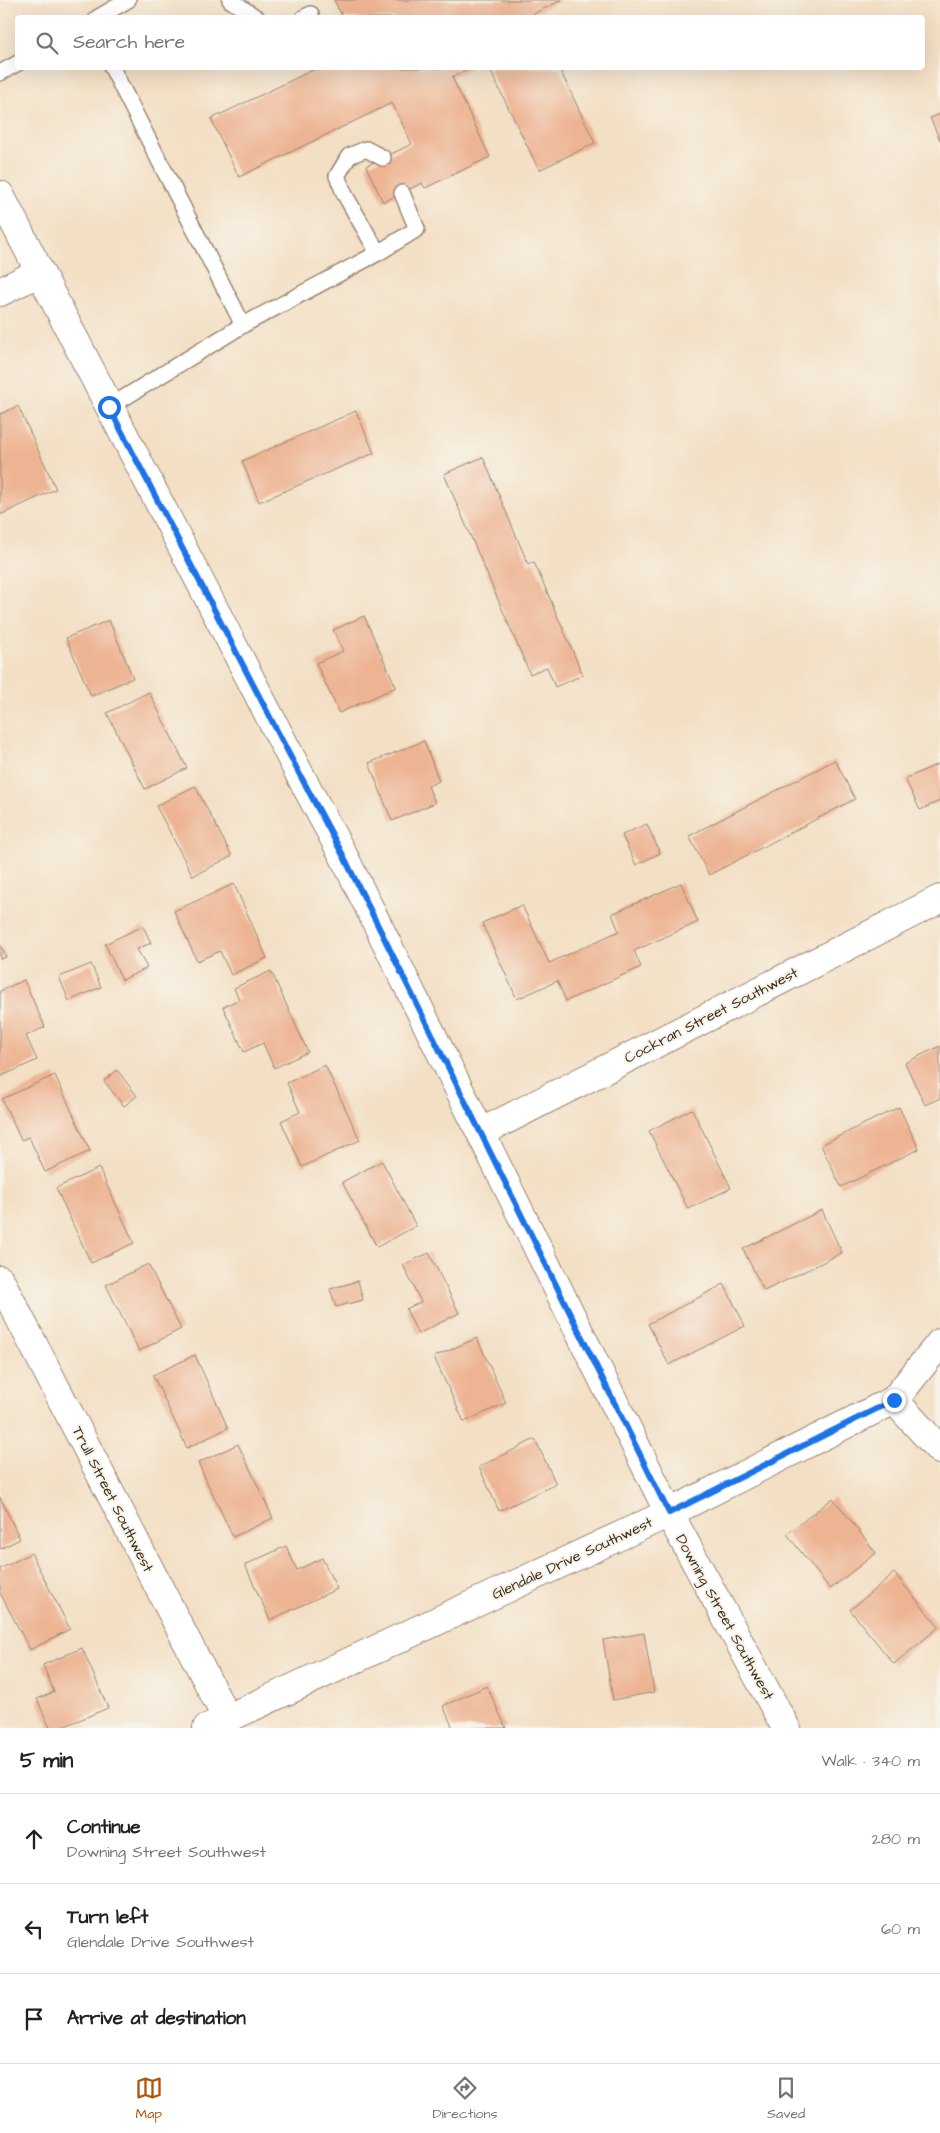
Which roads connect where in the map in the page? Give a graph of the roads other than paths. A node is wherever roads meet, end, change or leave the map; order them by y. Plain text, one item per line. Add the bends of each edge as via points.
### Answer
1 (128, 0) edge
2 (230, 0) edge
3 (102, 15) edge
4 (252, 15) edge
5 (15, 65) edge
6 (113, 70) edge
7 (0, 73) edge
8 (383, 158) dead end
9 (402, 193) dead end
10 (0, 195) edge
11 (378, 252) junction
12 (40, 272) junction
13 (0, 292) edge
14 (243, 325) junction
15 (109, 407) junction
16 (940, 898) edge
17 (482, 1132) junction
18 (0, 1280) edge
19 (940, 1343) edge
20 (894, 1400) junction
21 (940, 1450) edge
22 (669, 1513) junction
23 (217, 1723) edge
24 (786, 1728) edge

1 - 3 lane
2 - 4 lane
5 - 7 lane
6 - 14 lane
8 - 11 lane via 366,149 349,156 338,176 345,195
9 - 11 lane via 417,229
10 - 12 street, Downing Street Southwest
11 - 14 lane
12 - 13 street
12 - 15 street, Downing Street Southwest
14 - 15 lane
15 - 17 street, Downing Street Southwest via 344,857
16 - 17 street, Cockran Street Southwest
17 - 22 street, Downing Street Southwest
18 - 23 street, Trull Street Southwest
19 - 20 street, Glendale Drive Southwest
20 - 21 street
20 - 22 street, Glendale Drive Southwest
22 - 23 street, Glendale Drive Southwest
22 - 24 street, Downing Street Southwest

